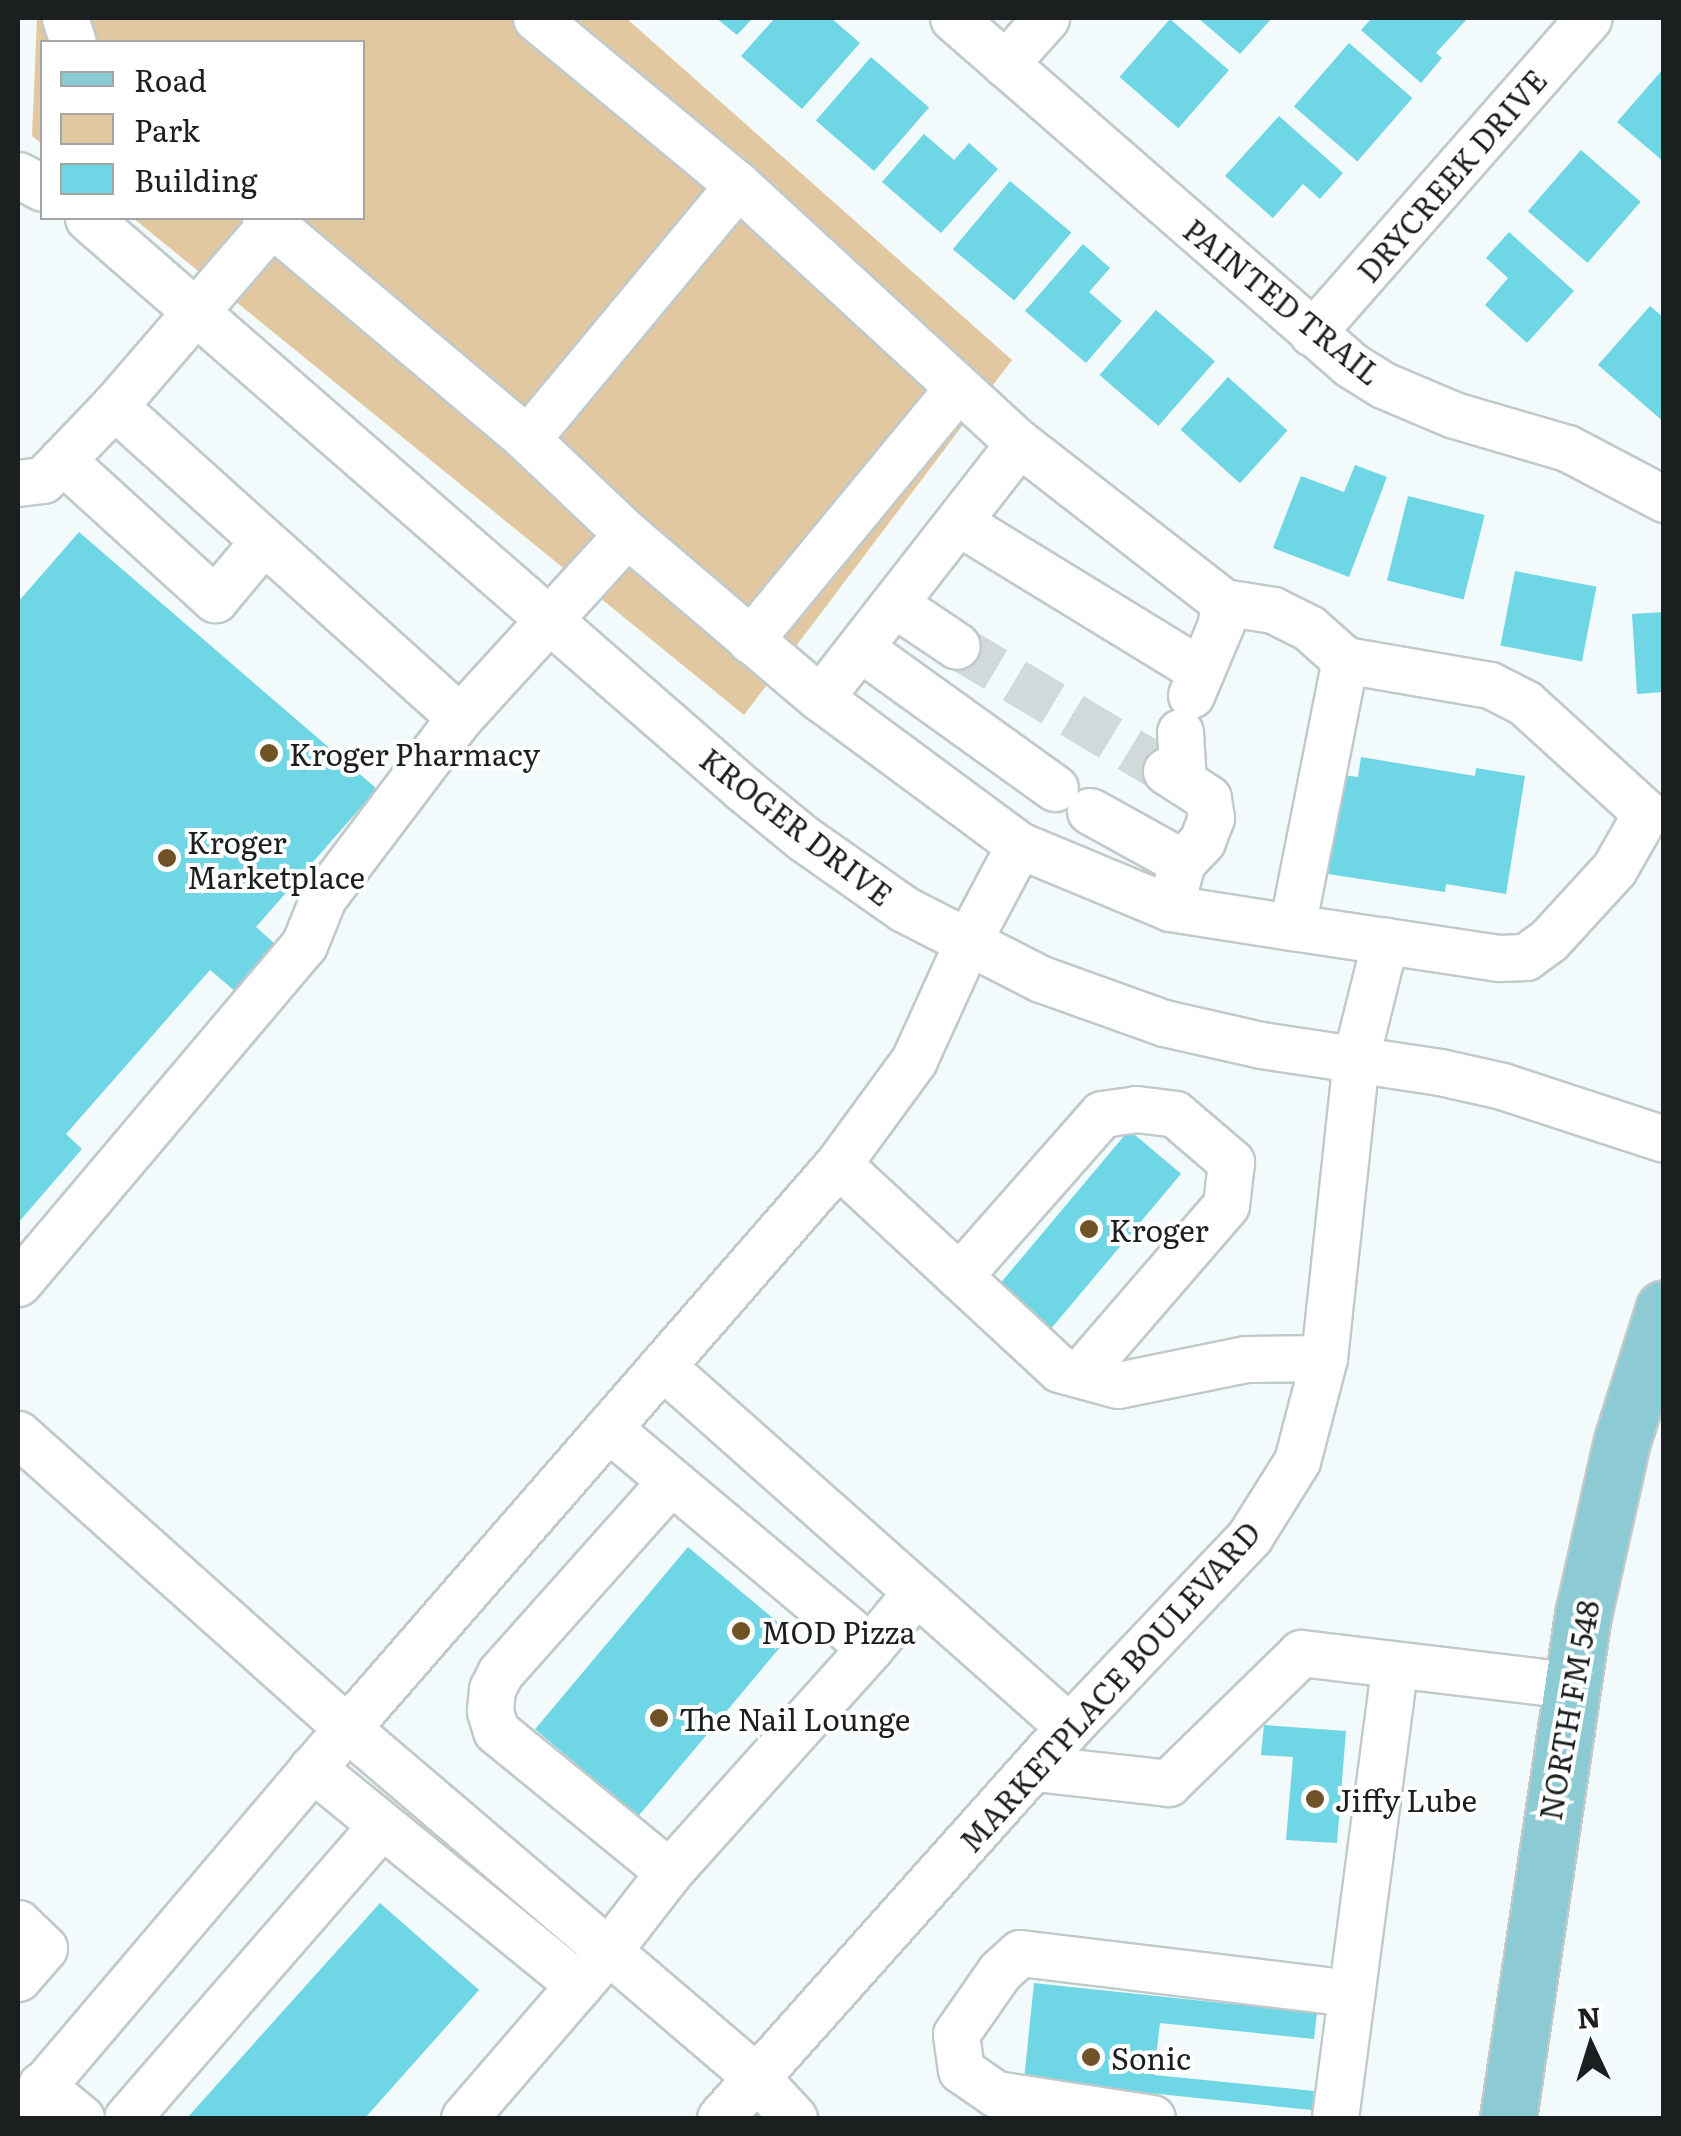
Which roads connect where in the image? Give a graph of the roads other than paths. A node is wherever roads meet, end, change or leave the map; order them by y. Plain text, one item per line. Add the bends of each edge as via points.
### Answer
1 (536, 18) edge
2 (953, 18) edge
3 (1046, 18) edge
4 (1589, 18) edge
5 (1005, 64) junction
6 (18, 175) edge
7 (738, 186) junction
8 (40, 187) edge
9 (90, 220) edge
10 (268, 220) edge
11 (194, 310) junction
12 (1312, 333) junction
13 (957, 389) junction
14 (114, 406) junction
15 (527, 438) junction
16 (1019, 443) junction
17 (62, 460) junction
18 (18, 483) edge
19 (1664, 498) edge
20 (958, 522) junction
21 (627, 534) junction
22 (262, 543) junction
23 (1223, 602) junction
24 (896, 605) junction
25 (550, 620) junction
26 (750, 640) junction
27 (957, 646) tunnel mouth
28 (860, 648) junction
29 (1345, 660) junction
30 (820, 698) junction
31 (460, 717) junction
32 (1184, 730) junction
33 (1019, 846) junction
34 (1182, 862) junction
35 (1170, 908) junction
36 (1292, 926) junction
37 (1385, 942) junction
38 (967, 944) junction
39 (1356, 1057) junction
40 (1664, 1138) edge
41 (838, 1164) junction
42 (959, 1276) junction
43 (18, 1283) edge
44 (1664, 1308) edge
45 (1324, 1358) junction
46 (662, 1366) junction
47 (1080, 1374) junction
48 (608, 1428) junction
49 (18, 1434) edge
50 (670, 1482) junction
51 (916, 1592) junction
52 (870, 1648) junction
53 (1395, 1665) junction
54 (1570, 1685) junction
55 (1069, 1727) junction
56 (347, 1728) junction
57 (312, 1768) junction
58 (1035, 1768) junction
59 (382, 1825) junction
60 (669, 1872) junction
61 (18, 1923) edge
62 (608, 1951) junction
63 (18, 1978) edge
64 (579, 1985) junction
65 (1352, 1993) junction
66 (756, 2077) junction
67 (29, 2100) edge
68 (1038, 2109) edge
69 (80, 2118) edge
70 (127, 2118) edge
71 (464, 2118) edge
72 (720, 2118) edge
73 (794, 2118) edge
74 (1152, 2118) edge
75 (1335, 2118) edge
76 (1508, 2118) edge

1 - 7 street
2 - 5 street, PAINTED TRAIL
3 - 5 street
4 - 12 street, DRYCREEK DRIVE
5 - 12 street, PAINTED TRAIL
6 - 8 street
7 - 13 street
7 - 15 street
9 - 11 street, KROGER DRIVE
10 - 11 street
10 - 15 street
11 - 14 street
11 - 25 street, KROGER DRIVE
12 - 19 street, PAINTED TRAIL via 1384,384 1454,415 1567,448
13 - 16 street
13 - 26 street
14 - 17 street
14 - 22 street
15 - 21 street
16 - 20 street
16 - 23 street
17 - 18 street via 44,480
17 - 22 street via 215,599
20 - 24 street
20 - 32 street
21 - 25 street
21 - 26 street
22 - 31 street
23 - 29 street via 1274,610 1309,628
23 - 32 street
24 - 27 street
24 - 28 street
25 - 31 street
25 - 38 street, KROGER DRIVE via 803,838
26 - 30 street
28 - 30 street
28 - 34 street via 1072,799
29 - 36 street
29 - 37 street via 1490,685 1525,703 1646,813 1614,869 1526,956
30 - 33 street
31 - 43 street via 323,898 304,945
32 - 34 street via 1211,818 1202,841
33 - 35 street
33 - 38 street
34 - 35 street
35 - 36 street
36 - 37 street
37 - 39 street, MARKETPLACE BOULEVARD
38 - 39 street, KROGER DRIVE via 1164,1023
38 - 41 street via 914,1060
39 - 40 street, KROGER DRIVE via 1502,1086
39 - 45 street, MARKETPLACE BOULEVARD
41 - 42 street
41 - 46 street
42 - 47 street via 1060,1369
42 - 47 street via 1102,1114 1175,1114 1231,1162 1226,1205
44 - 54 main road, NORTH FM 548 via 1622,1442
45 - 47 street via 1246,1358 1118,1385
45 - 55 street, MARKETPLACE BOULEVARD via 1297,1460 1250,1536
46 - 48 street
46 - 51 street
48 - 50 street
48 - 56 street
49 - 56 street
50 - 52 street
50 - 60 street via 500,1673 490,1711 496,1731
51 - 52 street
51 - 55 street
52 - 60 street
53 - 54 street
53 - 58 street via 1301,1653 1168,1784
53 - 65 street
54 - 76 main road, NORTH FM 548
55 - 58 street, MARKETPLACE BOULEVARD
56 - 57 street
56 - 62 street
57 - 59 street
57 - 67 street
58 - 66 street, MARKETPLACE BOULEVARD
59 - 64 street
59 - 70 street
60 - 62 street
61 - 63 street via 44,1948
62 - 64 street
62 - 66 street
64 - 71 street
65 - 68 street via 1020,1953 978,1998 956,2034 960,2070 996,2094
65 - 75 street
66 - 72 street, MARKETPLACE BOULEVARD
66 - 73 street
67 - 69 street
68 - 74 street

